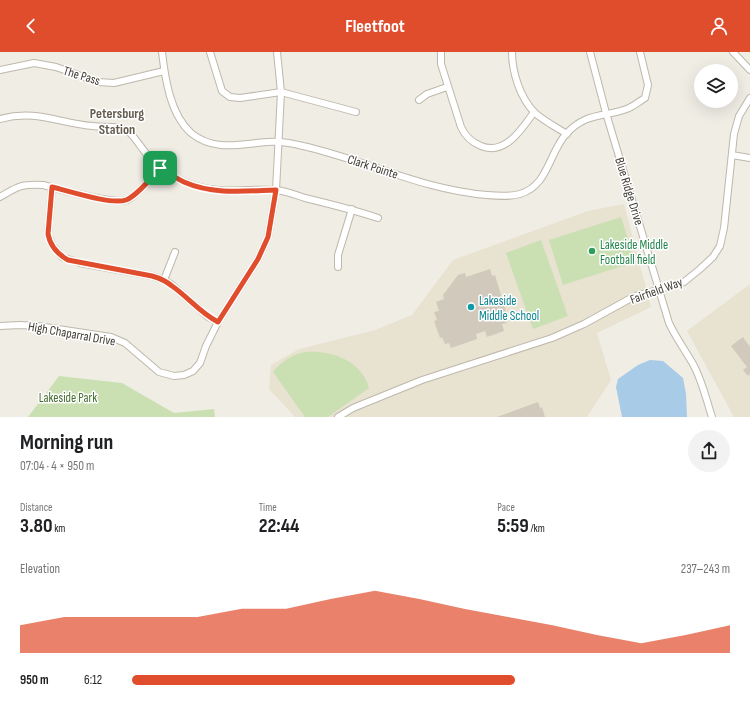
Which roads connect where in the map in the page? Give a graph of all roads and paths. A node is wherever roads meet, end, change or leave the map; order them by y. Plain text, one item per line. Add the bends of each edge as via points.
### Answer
1 (162, 52) edge
2 (210, 52) edge
3 (277, 52) edge
4 (441, 52) edge
5 (512, 52) edge
6 (590, 52) edge
7 (640, 52) edge
8 (733, 52) edge
9 (0, 70) edge
10 (750, 70) edge
11 (164, 71) junction
12 (447, 87) junction
13 (281, 92) junction
14 (750, 98) edge
15 (419, 100) dead end
16 (356, 112) dead end
17 (534, 112) junction
18 (606, 113) junction
19 (0, 119) edge
20 (567, 134) junction
21 (278, 142) junction
22 (732, 155) junction
23 (750, 158) edge
24 (160, 168) junction
25 (52, 187) junction
26 (276, 190) junction
27 (0, 197) edge
28 (352, 209) junction
29 (378, 218) dead end
30 (175, 252) dead end
31 (338, 267) dead end
32 (164, 280) junction
33 (659, 289) junction
34 (218, 322) junction
35 (0, 326) edge
36 (338, 417) edge
37 (712, 417) edge

1 - 11 street, Clark Pointe
2 - 13 street via 222,91 230,97
3 - 13 street, High Chaparral Drive
4 - 12 street via 441,64
5 - 17 street via 519,87
6 - 18 street, Blue Ridge Drive
7 - 18 street, Clark Pointe via 648,85 645,98 629,108
8 - 10 street
9 - 11 street, The Pass via 34,63 56,67 98,82 114,83
11 - 21 street, Clark Pointe via 174,107 181,121 192,133 211,142 234,146
12 - 15 street via 427,94
12 - 17 street via 465,136 483,147 503,146 512,140
13 - 16 street
13 - 21 street, High Chaparral Drive
14 - 22 street, Fairfield Way via 739,116
17 - 20 street
18 - 20 street, Clark Pointe via 583,120
18 - 33 street, Blue Ridge Drive
19 - 24 street via 18,115 42,116 93,126 123,128 136,139
20 - 21 street, Clark Pointe via 559,143 536,186 509,197 455,190 386,172 305,146
21 - 26 street, High Chaparral Drive
22 - 23 street
22 - 33 street, Fairfield Way via 720,246 713,257 684,282
24 - 25 street via 127,200 113,202
24 - 26 street via 184,182 201,187 236,192
25 - 27 street via 22,185
25 - 32 street via 48,234 52,245 62,257
26 - 28 street
26 - 34 street, High Chaparral Drive via 268,237 258,259
28 - 29 street
28 - 31 street via 338,255
30 - 32 street
32 - 34 street via 208,317
33 - 36 street, Fairfield Way via 633,297 552,338 439,374 354,408
33 - 37 street, Blue Ridge Drive via 669,323 693,365
34 - 35 street, High Chaparral Drive via 200,363 193,371 174,376 159,372 125,343 111,337 38,326

